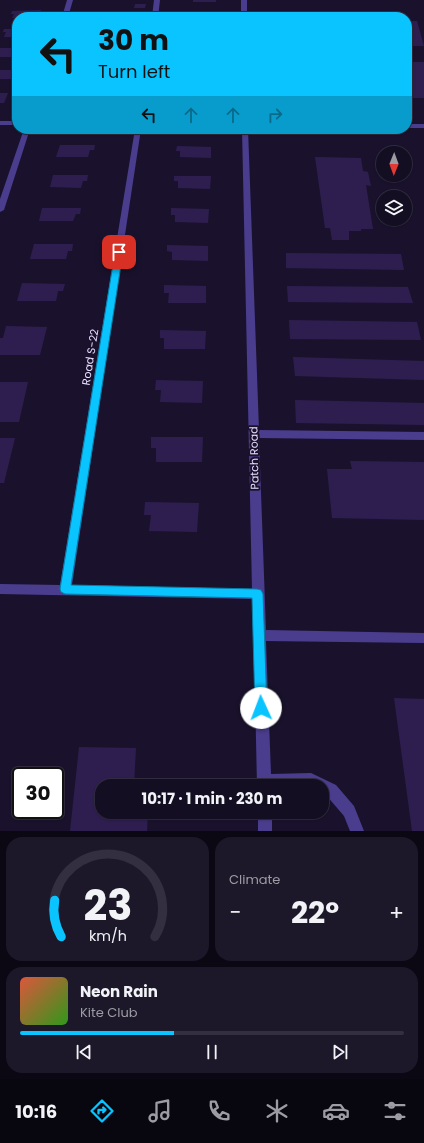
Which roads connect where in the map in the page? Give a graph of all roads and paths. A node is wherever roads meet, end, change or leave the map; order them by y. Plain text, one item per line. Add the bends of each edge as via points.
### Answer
1 (70, 0) edge
2 (158, 0) edge
3 (244, 0) edge
4 (66, 12) edge
5 (156, 12) edge
6 (244, 12) edge
7 (0, 123) edge
8 (12, 123) edge
9 (412, 126) edge
10 (424, 126) edge
11 (26, 134) edge
12 (137, 134) edge
13 (245, 134) edge
14 (0, 210) edge
15 (253, 434) junction
16 (424, 436) edge
17 (0, 589) edge
18 (65, 589) junction
19 (257, 594) junction
20 (258, 635) junction
21 (424, 638) edge
22 (264, 779) edge
23 (329, 789) edge
24 (264, 819) edge
25 (265, 831) edge
26 (357, 831) edge

1 - 4 street
2 - 5 street
3 - 6 street
7 - 8 street
9 - 10 street
11 - 14 street
12 - 18 street, Road S-22
13 - 15 street, Patch Road
15 - 16 street
15 - 19 street, Patch Road
17 - 18 street
18 - 19 street
19 - 20 street, Patch Road
20 - 21 street
20 - 22 street, Patch Road
23 - 26 street via 349,811
24 - 25 street

